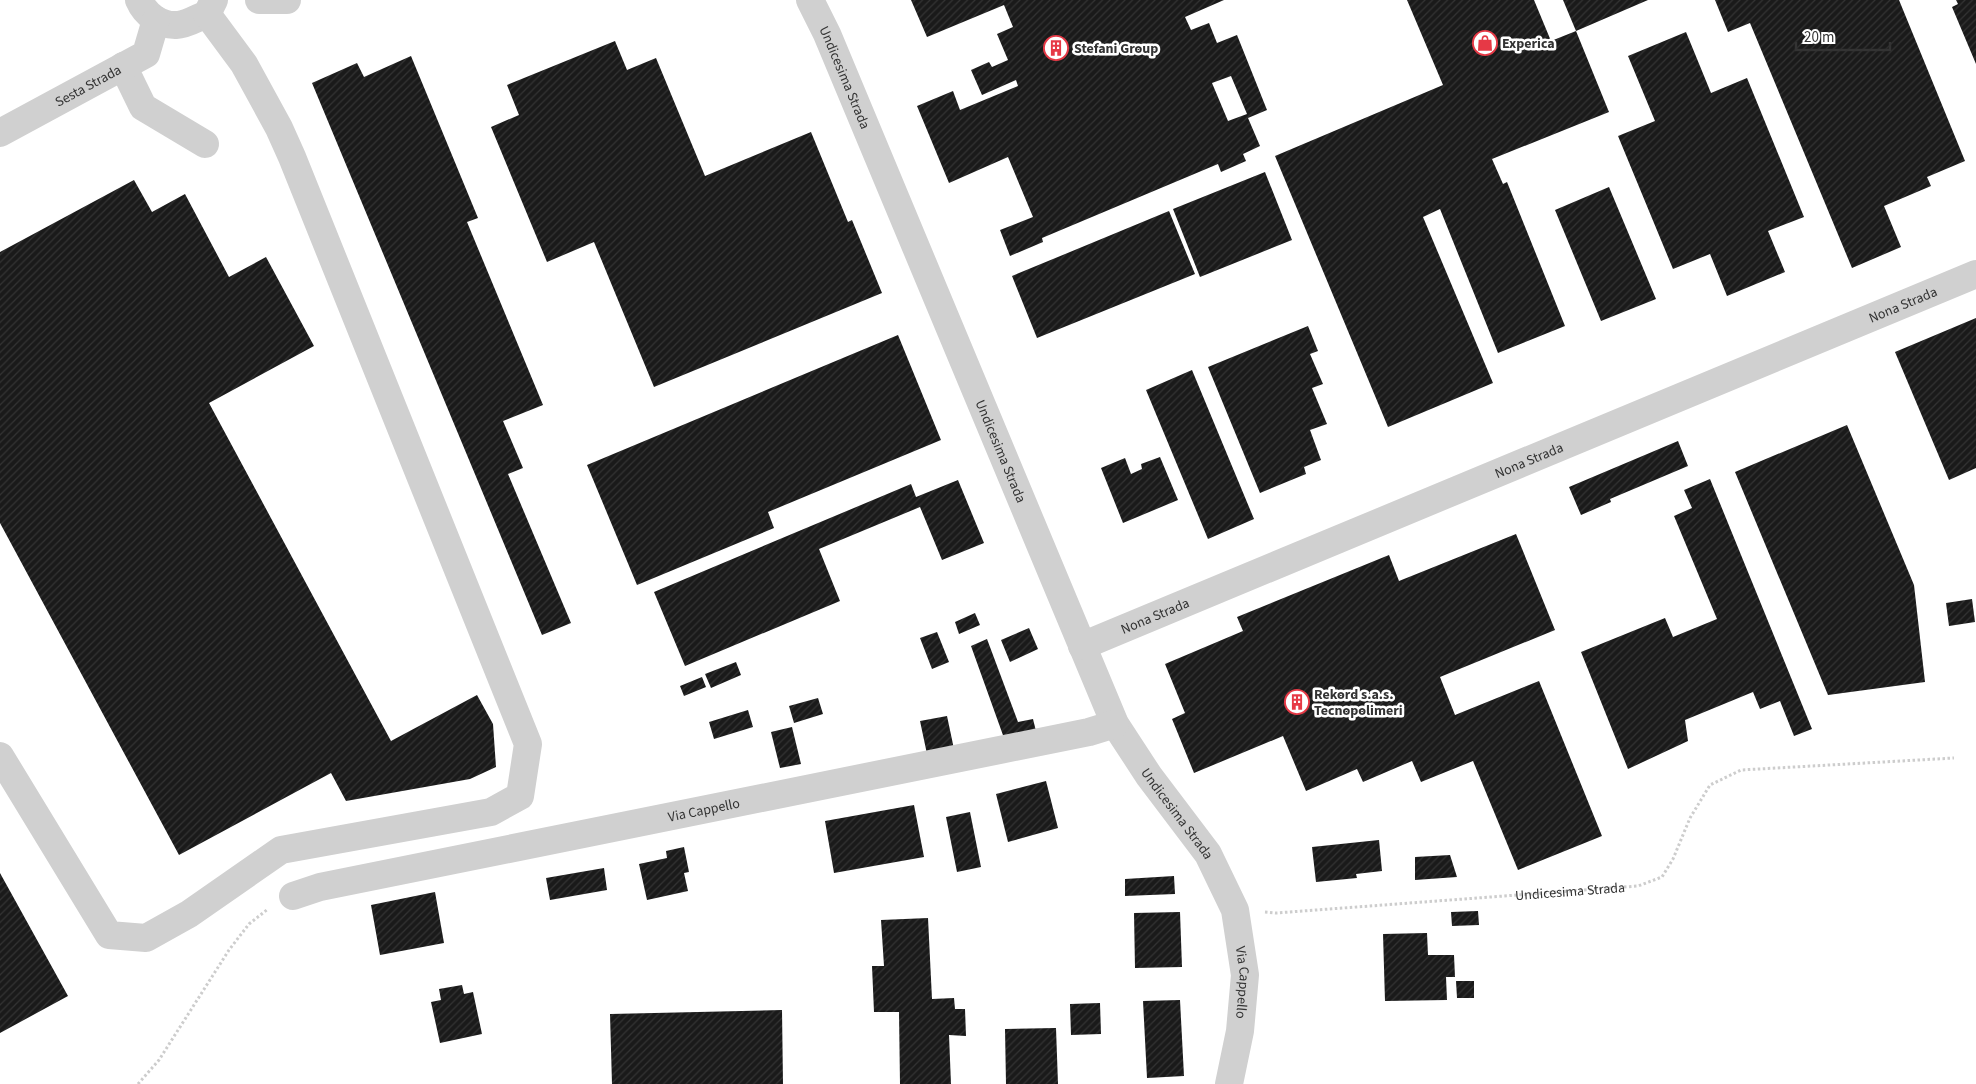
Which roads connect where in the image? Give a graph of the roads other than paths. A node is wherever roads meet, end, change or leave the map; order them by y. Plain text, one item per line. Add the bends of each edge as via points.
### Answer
1 (259, 0) edge
2 (287, 0) edge
3 (810, 0) edge
4 (211, 7) edge
5 (148, 10) edge
6 (123, 66) junction
7 (0, 134) edge
8 (205, 144) dead end
9 (1976, 274) edge
10 (1082, 646) junction
11 (1115, 724) junction
12 (0, 756) edge
13 (293, 896) road end
14 (1235, 910) joint
15 (1229, 1084) edge

1 - 2 street
3 - 10 street, Undicesima Strada
4 - 5 street via 178,25
4 - 12 street via 292,156 528,744 520,796 491,812 281,850 189,914 146,938 110,935
5 - 6 street, Sesta Strada via 146,54
6 - 7 street, Sesta Strada
6 - 8 street via 143,107
9 - 10 street, Nona Strada
10 - 11 street, Undicesima Strada
11 - 13 street, Via Cappello via 1089,732 330,885
11 - 14 street, Undicesima Strada via 1149,776 1208,854
14 - 15 street, Via Cappello via 1245,975 1240,1031

